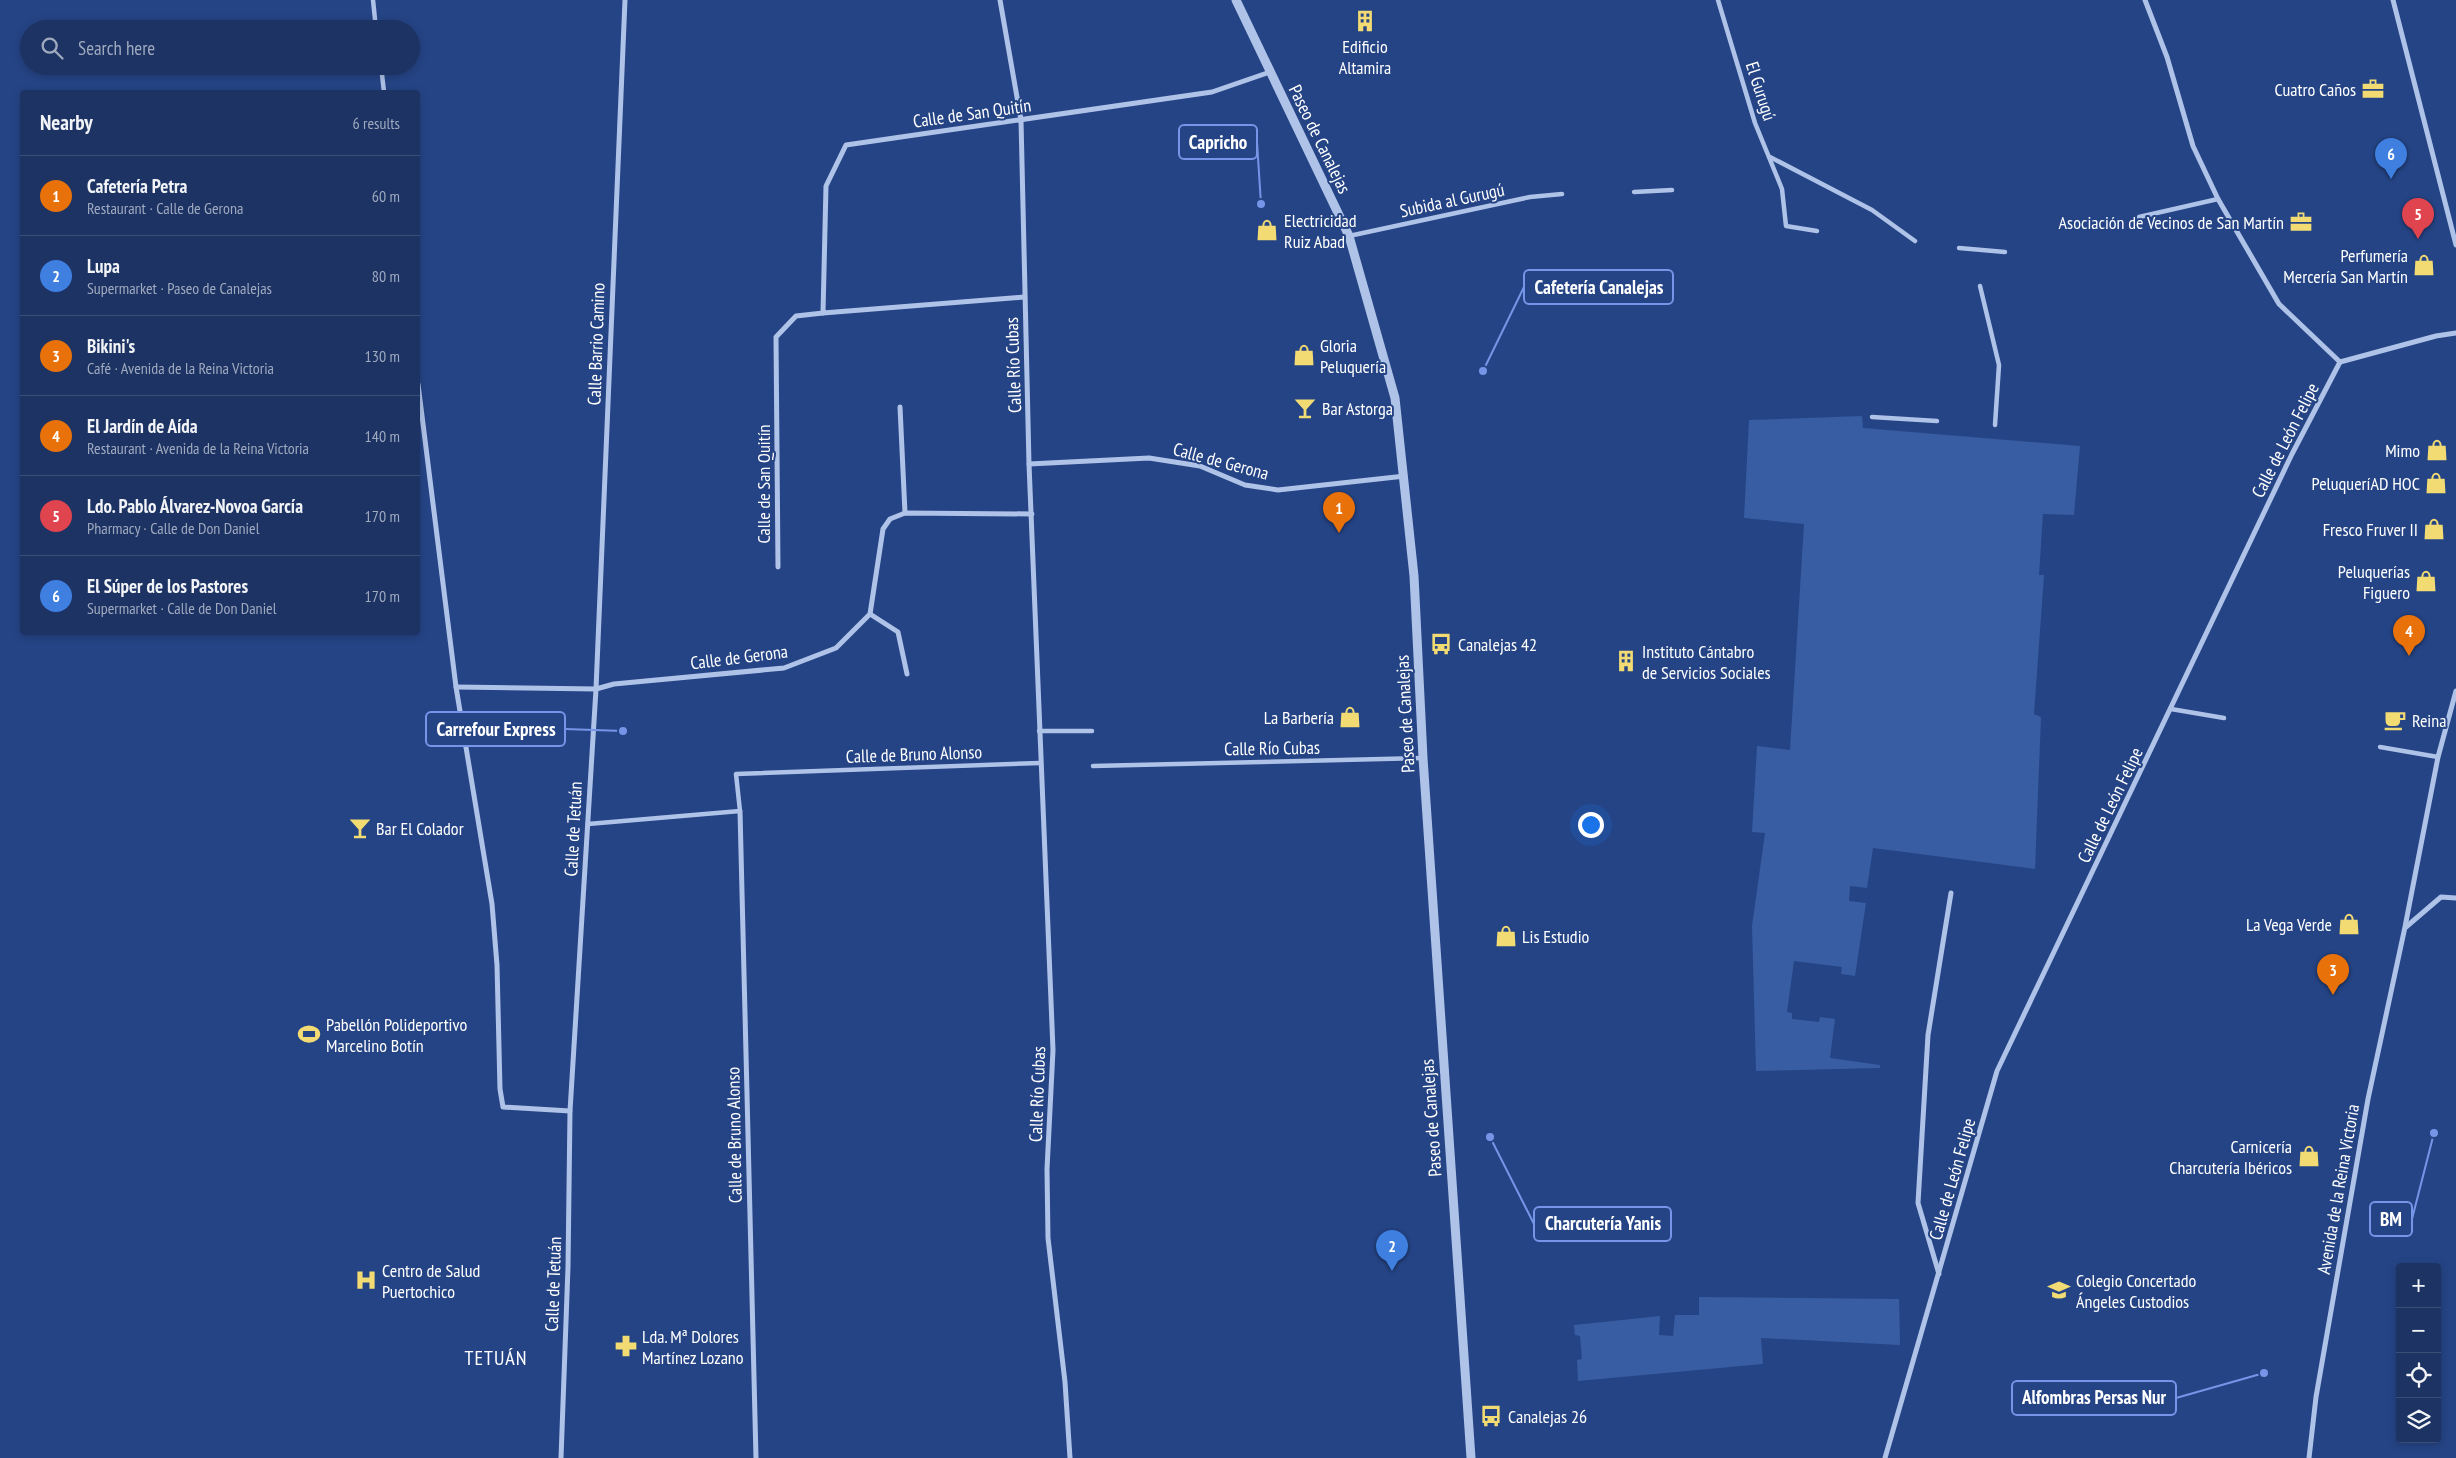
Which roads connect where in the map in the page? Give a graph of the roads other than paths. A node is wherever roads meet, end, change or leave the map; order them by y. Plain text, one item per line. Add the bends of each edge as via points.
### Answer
1 (373, 0) edge
2 (625, 0) edge
3 (1000, 0) edge
4 (1236, 0) edge
5 (1718, 0) edge
6 (2145, 0) edge
7 (2393, 0) edge
8 (375, 20) edge
9 (1270, 72) junction
10 (382, 75) edge
11 (384, 90) edge
12 (1021, 120) junction
13 (1770, 157) junction
14 (1672, 190) dead end
15 (1634, 192) dead end
16 (1562, 194) dead end
17 (2218, 198) junction
18 (2139, 217) dead end
19 (1817, 231) dead end
20 (1349, 236) junction
21 (1915, 241) dead end
22 (2456, 245) edge
23 (1959, 248) dead end
24 (2005, 252) dead end
25 (1980, 286) dead end
26 (1024, 297) junction
27 (823, 313) junction
28 (2456, 333) edge
29 (2340, 362) junction
30 (420, 400) edge
31 (900, 407) dead end
32 (1872, 418) dead end
33 (1937, 421) dead end
34 (1995, 425) dead end
35 (1029, 464) junction
36 (1405, 476) junction
37 (905, 513) junction
38 (1032, 514) junction
39 (778, 568) dead end
40 (870, 614) junction
41 (907, 674) dead end
42 (456, 687) junction
43 (596, 689) junction
44 (2456, 691) edge
45 (2171, 709) junction
46 (2224, 718) dead end
47 (1039, 731) junction
48 (1092, 731) dead end
49 (2380, 747) dead end
50 (2438, 757) junction
51 (1422, 758) junction
52 (1040, 763) junction
53 (1093, 766) dead end
54 (740, 811) junction
55 (588, 824) junction
56 (1951, 893) dead end
57 (2456, 898) edge
58 (2405, 927) junction
59 (570, 1111) junction
60 (1939, 1274) junction
61 (561, 1458) edge
62 (756, 1458) edge
63 (1070, 1458) edge
64 (1471, 1458) edge
65 (1885, 1458) edge
66 (2309, 1458) edge

1 - 8 street
2 - 43 street, Calle Barrio Camino
3 - 12 street, Calle Río Cubas
4 - 9 street, Paseo de Canalejas
5 - 13 street, El Gurugú via 1755,122
6 - 17 street via 2167,57 2193,146
7 - 22 street
9 - 12 street, Calle de San Quitín via 1212,92
9 - 20 street, Paseo de Canalejas
10 - 11 street
12 - 26 street, Calle Río Cubas
12 - 27 street, Calle de San Quitín via 846,145 826,186
13 - 19 street, El Gurugú via 1782,190 1786,226
13 - 21 street via 1872,210
14 - 15 street
16 - 20 street, Subida al Gurugú via 1530,197
17 - 18 street
17 - 29 street via 2279,304
20 - 36 street, Paseo de Canalejas via 1395,398
23 - 24 street
25 - 34 street via 2000,365
26 - 27 street, Calle de San Quitín
26 - 35 street, Calle Río Cubas
27 - 39 street, Calle de San Quitín via 796,316 776,337
28 - 29 street
29 - 45 street, Calle de León Felipe via 2292,454
30 - 42 street
31 - 37 street
32 - 33 street
35 - 36 street, Calle de Gerona via 1149,458 1200,466 1245,485 1278,490
35 - 38 street, Calle Río Cubas
36 - 51 street, Paseo de Canalejas via 1414,576
37 - 38 street
37 - 40 street via 890,519 883,529
38 - 47 street, Calle Río Cubas
40 - 41 street via 898,632
40 - 43 street, Calle de Gerona via 836,648 784,668 614,684
42 - 43 street
42 - 59 street via 492,904 500,1089 504,1106
43 - 55 street, Calle de Tetuán
44 - 50 street, Avenida de la Reina Victoria
45 - 46 street
45 - 60 street, Calle de León Felipe via 1997,1071
47 - 48 street
47 - 52 street, Calle Río Cubas
49 - 50 street
50 - 58 street, Avenida de la Reina Victoria
51 - 53 street, Calle Río Cubas
51 - 64 street, Paseo de Canalejas
52 - 54 street, Calle de Bruno Alonso via 736,774
52 - 63 street, Calle Río Cubas via 1053,1050 1047,1169 1048,1238 1066,1382
54 - 55 street
54 - 62 street, Calle de Bruno Alonso
55 - 59 street, Calle de Tetuán
56 - 60 street, Calle de León Felipe via 1928,1035 1918,1202
57 - 58 street via 2441,897
58 - 66 street, Avenida de la Reina Victoria via 2368,1098 2316,1397
59 - 61 street, Calle de Tetuán
60 - 65 street, Calle de León Felipe

